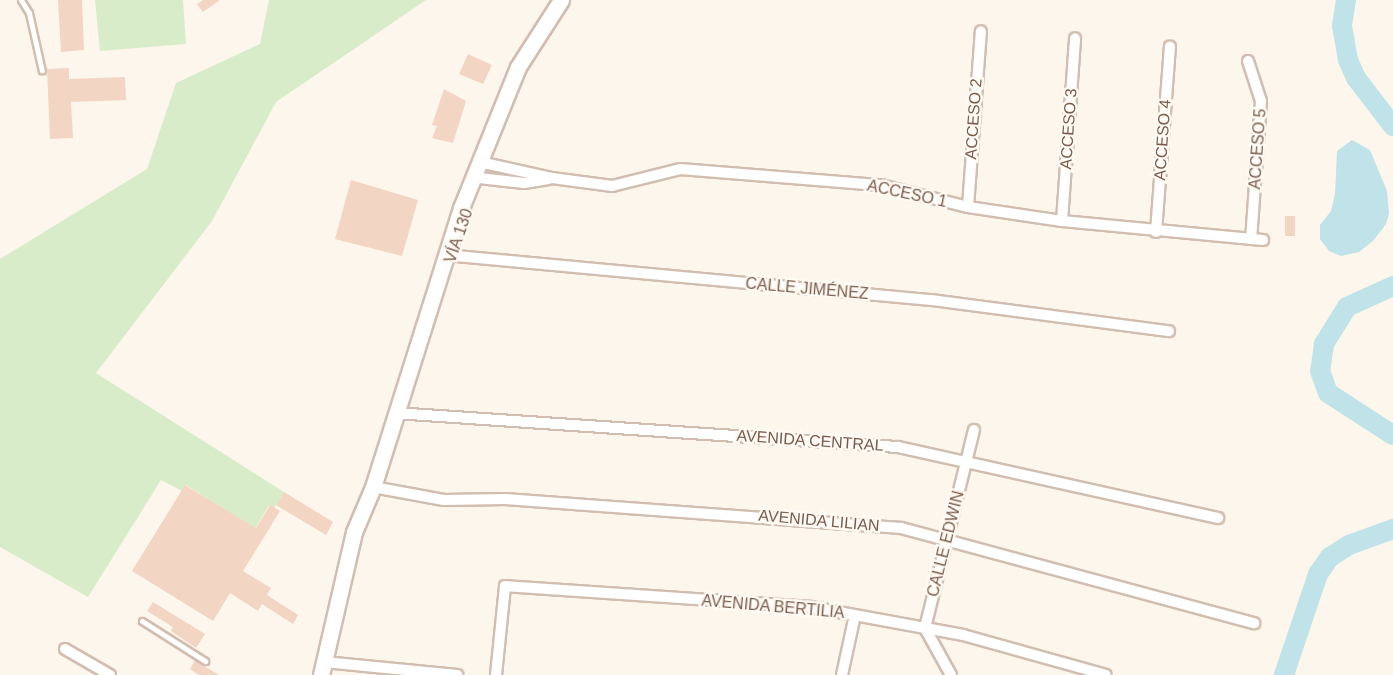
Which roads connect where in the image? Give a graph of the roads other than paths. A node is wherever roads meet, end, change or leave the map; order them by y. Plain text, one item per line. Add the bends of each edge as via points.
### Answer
1 (21, 0) edge
2 (561, 0) edge
3 (981, 31) dead end
4 (1075, 38) dead end
5 (1170, 47) dead end
6 (1248, 61) dead end
7 (42, 71) dead end
8 (497, 120) junction
9 (484, 163) junction
10 (479, 178) junction
11 (552, 178) junction
12 (968, 207) junction
13 (1062, 221) junction
14 (1156, 232) junction
15 (1251, 239) junction
16 (1263, 240) dead end
17 (448, 256) junction
18 (1169, 331) dead end
19 (395, 413) junction
20 (974, 430) dead end
21 (968, 461) junction
22 (373, 487) junction
23 (1218, 518) dead end
24 (946, 538) junction
25 (855, 615) junction
26 (142, 621) dead end
27 (1254, 623) dead end
28 (925, 628) junction
29 (65, 649) dead end
30 (205, 661) dead end
31 (327, 669) edge
32 (110, 675) edge
33 (458, 675) edge
34 (496, 675) edge
35 (842, 675) edge
36 (951, 675) edge
37 (1106, 675) edge

1 - 7 lane via 28,13
2 - 8 main road, VÍA 130 via 518,67
3 - 12 street, ACCESO 2
4 - 13 street, ACCESO 3
5 - 14 street, ACCESO 4
6 - 15 street, ACCESO 5 via 1261,101
8 - 9 main road, VÍA 130
8 - 17 main road, VÍA 130
9 - 10 main road, VÍA 130
9 - 11 street, ACCESO 1
10 - 11 street, ACCESO 1 via 524,183
10 - 17 main road, VÍA 130
11 - 12 street, ACCESO 1 via 624,185 680,169 881,185
12 - 13 street, ACCESO 1
13 - 14 street, ACCESO 1
14 - 15 street, ACCESO 1
15 - 16 street, ACCESO 1
17 - 18 street, CALLE JIMÉNEZ via 932,300
17 - 19 main road, VÍA 130 via 428,332 416,349
19 - 21 street, AVENIDA CENTRAL via 898,447
19 - 22 main road, VÍA 130
20 - 21 street, CALLE EDWIN
21 - 23 street, AVENIDA CENTRAL
21 - 24 street, CALLE EDWIN
22 - 24 street, AVENIDA LILIAN via 444,500 506,499 846,522
22 - 31 main road, VÍA 130
24 - 27 street, AVENIDA LILIAN
24 - 28 street, CALLE EDWIN
25 - 28 street, AVENIDA BERTILIA
25 - 34 street, AVENIDA BERTILIA via 811,607 506,586
25 - 35 street
26 - 30 lane
28 - 36 street
28 - 37 street, AVENIDA BERTILIA
29 - 32 street
31 - 33 street

